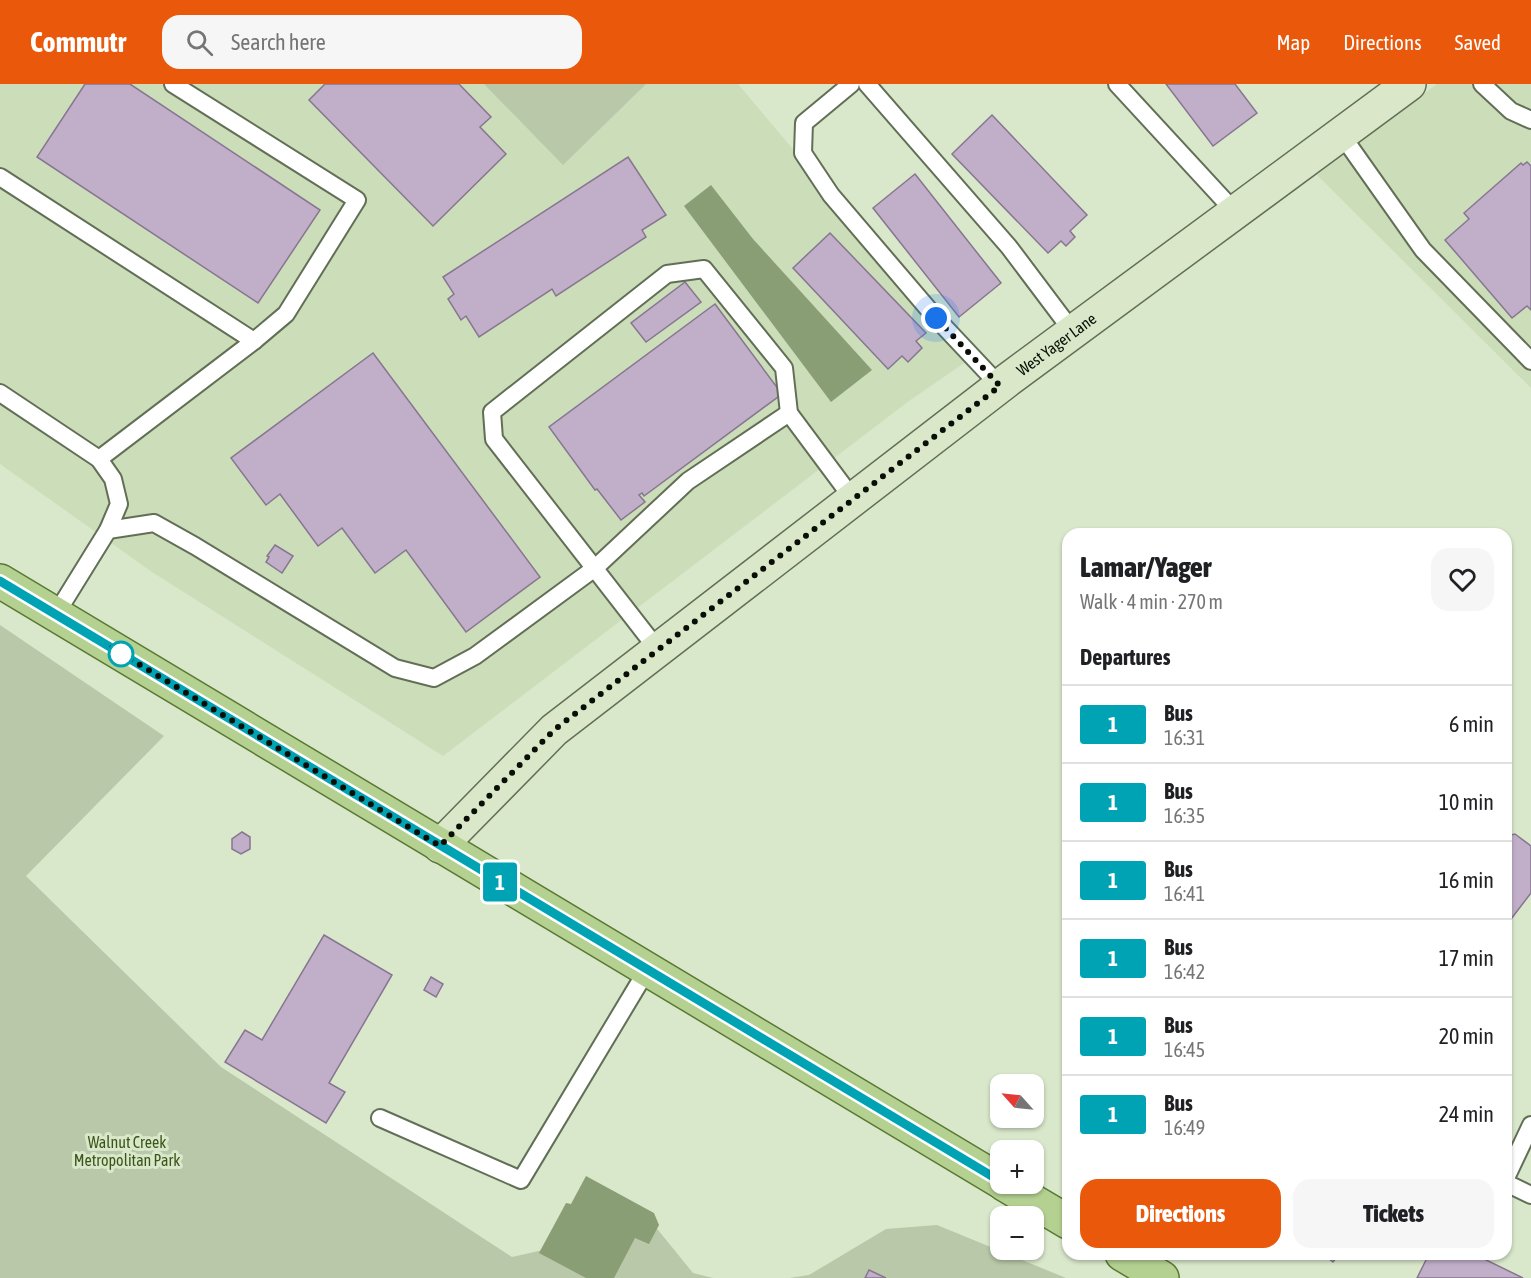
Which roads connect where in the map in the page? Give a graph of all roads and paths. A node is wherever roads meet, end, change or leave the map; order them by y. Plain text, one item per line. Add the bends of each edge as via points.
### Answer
1 (173, 84) edge
2 (851, 84) edge
3 (867, 84) edge
4 (1117, 84) edge
5 (1409, 84) edge
6 (1482, 84) edge
7 (1531, 120) edge
8 (1341, 134) junction
9 (0, 177) edge
10 (1235, 212) junction
11 (1072, 332) junction
12 (254, 341) junction
13 (1531, 361) edge
14 (1000, 386) junction
15 (0, 393) edge
16 (789, 413) junction
17 (99, 459) junction
18 (853, 499) junction
19 (108, 530) junction
20 (595, 568) junction
21 (0, 581) edge
22 (56, 614) junction
23 (658, 650) junction
24 (440, 846) junction
25 (647, 970) junction
26 (380, 1118) dead end
27 (1531, 1125) edge
28 (1512, 1165) edge
29 (990, 1175) edge
30 (1512, 1186) edge
31 (1022, 1194) edge
32 (1531, 1195) edge
33 (1062, 1218) edge
34 (1132, 1260) edge
35 (1162, 1278) edge

1 - 12 lane via 357,200 286,314
2 - 14 lane via 804,123 802,153 831,195
3 - 11 lane via 1009,247
4 - 10 lane
5 - 8 main road, West Yager Lane
6 - 7 lane via 1511,111
8 - 10 main road, West Yager Lane
8 - 13 lane via 1423,250
9 - 12 lane
10 - 11 main road, West Yager Lane
11 - 14 main road, West Yager Lane
12 - 17 lane
14 - 18 main road, West Yager Lane
15 - 17 lane
16 - 18 lane
16 - 20 lane via 688,481
16 - 20 lane via 784,368 704,269 667,274 492,412 495,440
17 - 19 lane via 113,479 119,504
18 - 23 main road, West Yager Lane
19 - 20 lane via 154,523 395,668 434,678 475,656
19 - 22 lane
20 - 23 lane
21 - 22 main road
22 - 24 main road
23 - 24 main road, West Yager Lane via 554,730
24 - 25 main road
25 - 26 lane via 521,1179
25 - 29 main road
27 - 28 lane
30 - 32 lane
31 - 33 main road
34 - 35 main road

